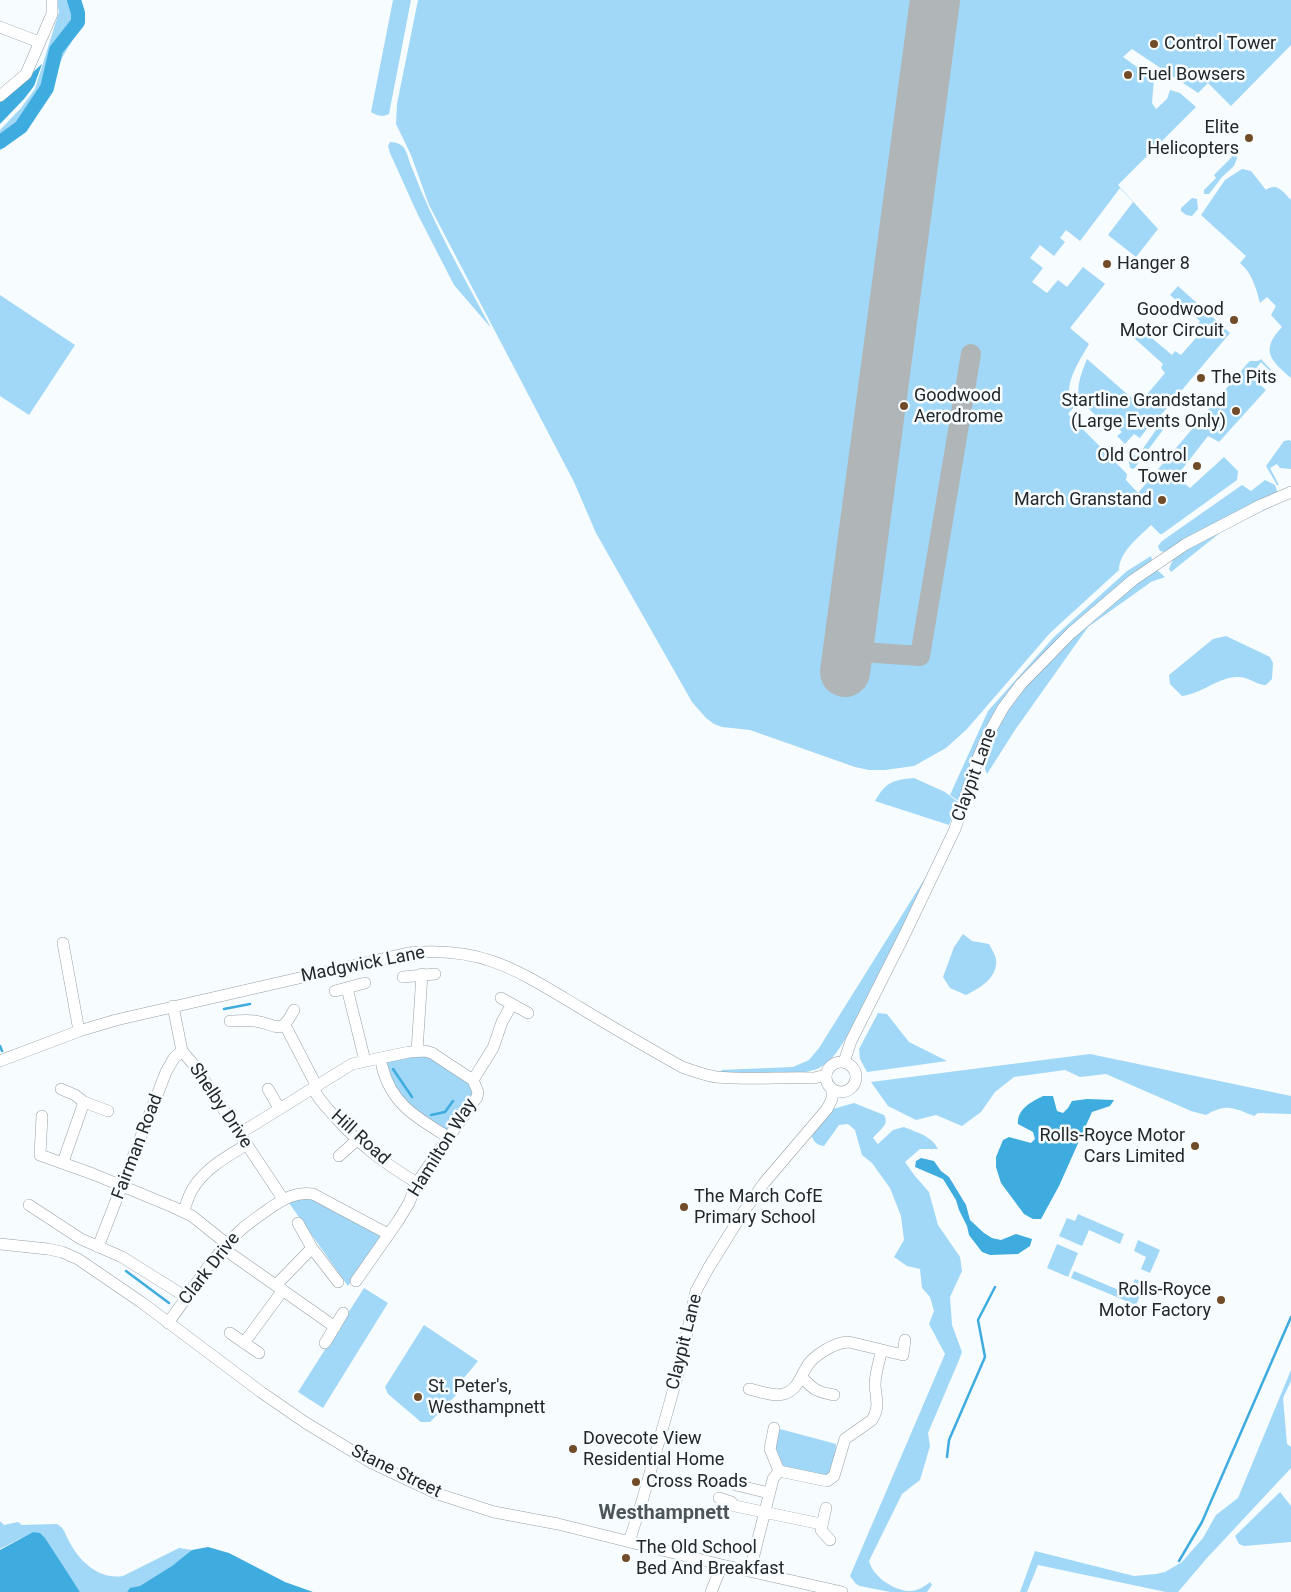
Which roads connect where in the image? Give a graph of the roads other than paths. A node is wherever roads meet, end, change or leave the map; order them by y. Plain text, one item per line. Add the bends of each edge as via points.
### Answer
1 (52, 0) edge
2 (0, 27) edge
3 (39, 42) junction
4 (0, 96) edge
5 (1291, 492) edge
6 (63, 943) dead end
7 (422, 974) junction
8 (435, 974) dead end
9 (403, 977) dead end
10 (365, 983) dead end
11 (347, 988) junction
12 (335, 991) dead end
13 (501, 998) dead end
14 (512, 1004) junction
15 (173, 1006) junction
16 (294, 1010) dead end
17 (528, 1013) dead end
18 (230, 1021) dead end
19 (285, 1025) junction
20 (80, 1031) junction
21 (182, 1051) junction
22 (417, 1052) junction
23 (0, 1061) edge
24 (365, 1061) junction
25 (844, 1062) junction
26 (382, 1066) dead end
27 (826, 1075) junction
28 (473, 1080) junction
29 (316, 1085) junction
30 (832, 1088) junction
31 (61, 1089) dead end
32 (268, 1089) dead end
33 (84, 1102) junction
34 (279, 1108) junction
35 (108, 1111) dead end
36 (42, 1116) dead end
37 (239, 1134) junction
38 (448, 1137) junction
39 (357, 1140) junction
40 (246, 1145) junction
41 (339, 1156) dead end
42 (63, 1162) junction
43 (417, 1183) junction
44 (123, 1187) junction
45 (283, 1199) junction
46 (30, 1205) dead end
47 (182, 1212) junction
48 (298, 1223) dead end
49 (388, 1234) junction
50 (0, 1244) edge
51 (98, 1247) junction
52 (226, 1247) junction
53 (312, 1248) junction
54 (356, 1281) dead end
55 (338, 1282) dead end
56 (280, 1288) junction
57 (178, 1292) dead end
58 (343, 1313) dead end
59 (168, 1323) junction
60 (335, 1327) junction
61 (230, 1333) dead end
62 (906, 1340) dead end
63 (244, 1343) junction
64 (324, 1343) dead end
65 (882, 1350) junction
66 (259, 1353) dead end
67 (802, 1377) junction
68 (749, 1389) dead end
69 (834, 1395) dead end
70 (774, 1428) dead end
71 (779, 1471) junction
72 (736, 1485) dead end
73 (769, 1493) junction
74 (719, 1498) dead end
75 (826, 1508) dead end
76 (765, 1512) junction
77 (822, 1524) junction
78 (830, 1540) dead end
79 (629, 1542) junction
80 (722, 1565) junction
81 (750, 1571) junction
82 (711, 1592) edge
83 (842, 1592) edge

1 - 3 street via 52,14
2 - 3 street
3 - 4 street via 26,74
5 - 25 street, Claypit Lane via 1186,544 1133,580 1071,633 1021,684 992,728 978,758 956,829 851,1041
6 - 20 street
7 - 8 street
7 - 9 street
7 - 22 street
10 - 11 street
11 - 12 street
11 - 24 street
13 - 14 street
14 - 17 street
14 - 28 street via 492,1051
15 - 20 street, Madgwick Lane
15 - 21 street, Shelby Drive
15 - 27 street, Madgwick Lane via 408,953 439,951 485,958 516,970 699,1074 814,1078
16 - 19 street
18 - 19 street
19 - 29 street, Hill Road
20 - 23 street, Madgwick Lane
21 - 37 street, Shelby Drive
21 - 44 street, Fairman Road via 166,1072
22 - 24 street, Hamilton Way
22 - 28 street, Hamilton Way via 432,1053
24 - 29 street, Hamilton Way via 352,1064
25 - 27 street via 833,1064
25 - 30 street via 855,1073 854,1085 840,1092
26 - 38 street via 393,1095 403,1106
27 - 30 street via 826,1081
28 - 38 street, Hamilton Way via 477,1085 477,1098
29 - 34 street, Hamilton Way
29 - 39 street, Hill Road via 317,1096
30 - 79 street, Claypit Lane via 832,1099 827,1109 764,1183 696,1291 679,1370
31 - 33 street via 75,1094
32 - 34 street
33 - 35 street
33 - 42 street
34 - 37 street, Hamilton Way
36 - 42 street via 40,1155
37 - 40 street, Shelby Drive
38 - 43 street, Hamilton Way
39 - 41 street
39 - 43 street, Hill Road via 380,1160
40 - 45 street, Shelby Drive
40 - 47 street via 201,1177
42 - 44 street
43 - 49 street, Hamilton Way via 409,1203
44 - 47 street
44 - 51 street, Fairman Road
45 - 49 street, Clark Drive via 304,1192 313,1194
45 - 52 street, Clark Drive via 242,1228
46 - 51 street via 80,1239
47 - 52 street via 192,1216
48 - 53 street
49 - 54 street, Hamilton Way
50 - 59 street, Stane Street via 48,1249 78,1259
51 - 57 street via 122,1257
52 - 56 street
52 - 59 street, Clark Drive
53 - 55 street
53 - 56 street
56 - 60 street
56 - 63 street
58 - 60 street
59 - 79 street, Stane Street via 306,1423 403,1478 456,1501 494,1512
60 - 64 street
61 - 63 street
62 - 65 street via 903,1355
63 - 66 street
65 - 67 street via 842,1342 816,1356
65 - 71 street via 875,1384 878,1399 874,1416 844,1439 834,1476 827,1481
67 - 68 street via 792,1390 783,1395
67 - 69 street via 812,1388
70 - 71 street via 770,1449
71 - 73 street
72 - 73 street
73 - 76 street
74 - 76 street via 735,1506
75 - 77 street
76 - 77 street
76 - 81 street
77 - 78 street via 821,1530
79 - 80 street, Stane Street
80 - 81 street, Stane Street
80 - 82 street
81 - 83 street, Stane Street

